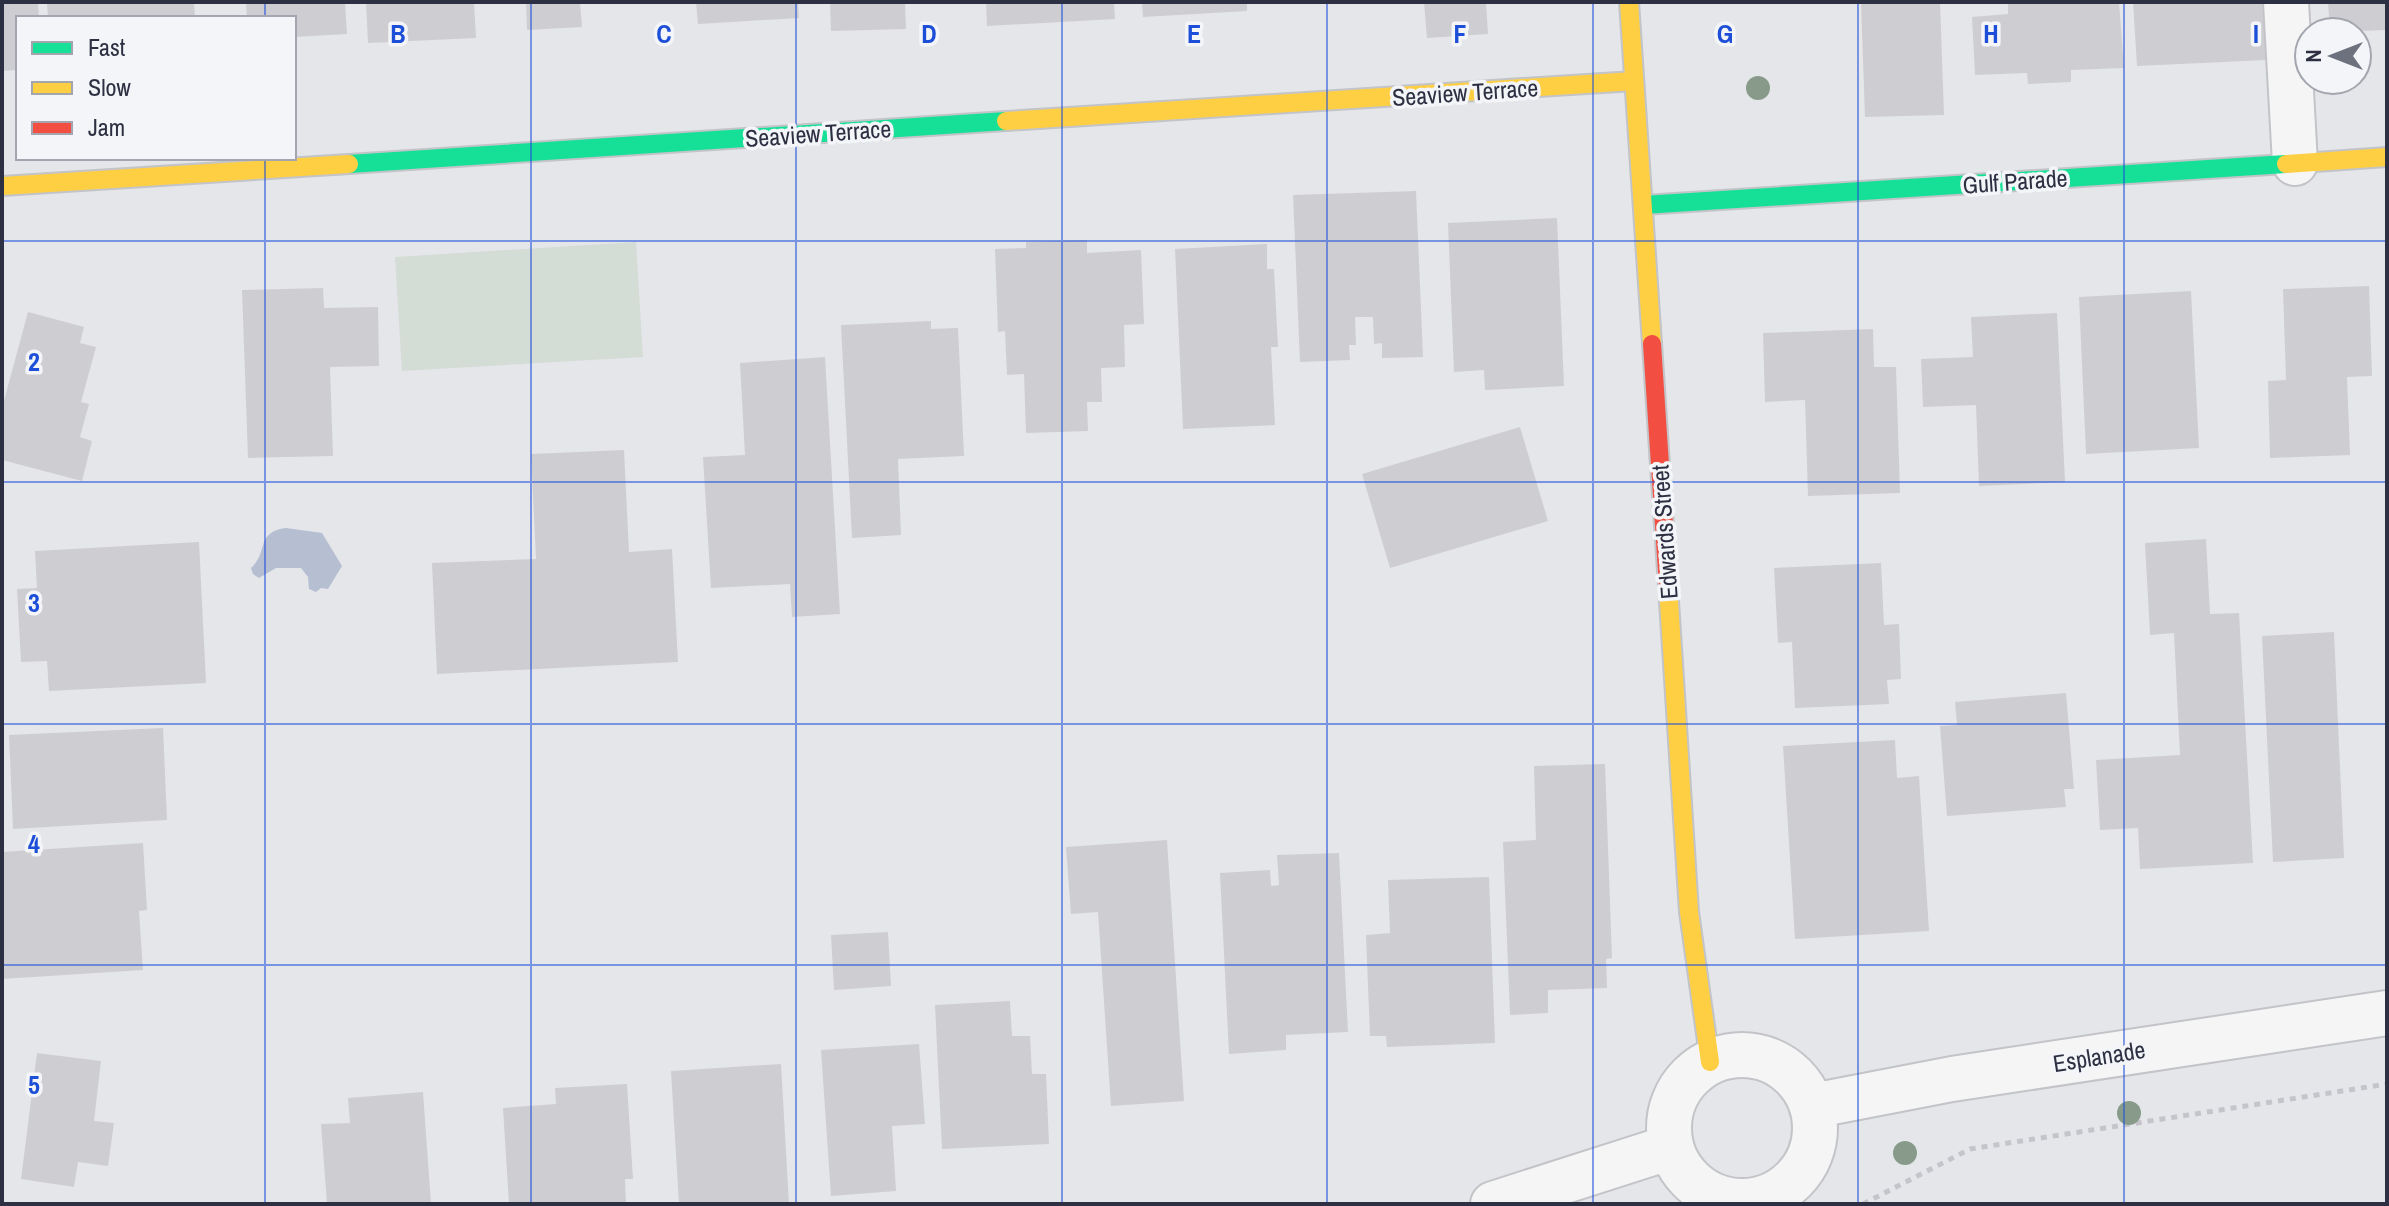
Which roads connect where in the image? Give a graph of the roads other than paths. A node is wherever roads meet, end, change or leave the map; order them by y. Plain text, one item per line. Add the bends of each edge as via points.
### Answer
1 (1629, 2) edge
2 (2286, 2) edge
3 (1634, 81) junction
4 (2387, 157) edge
5 (2295, 163) junction
6 (2, 186) edge
7 (1643, 205) junction
8 (2387, 1013) edge
9 (1710, 1062) junction
10 (1812, 1106) junction
11 (1671, 1147) junction
12 (1493, 1204) edge

1 - 3 street, Edwards Street
2 - 5 street
3 - 6 street, Seaview Terrace
3 - 7 street, Edwards Street
4 - 5 street, Gulf Parade
5 - 7 street, Gulf Parade
7 - 9 street, Edwards Street via 1689,912
8 - 10 street, Esplanade via 1952,1079
9 - 10 street via 1734,1054 1759,1056 1782,1066
9 - 11 street via 1689,1077 1675,1098
10 - 11 street via 1811,1152 1800,1172 1763,1198 1740,1201 1697,1186
11 - 12 street

